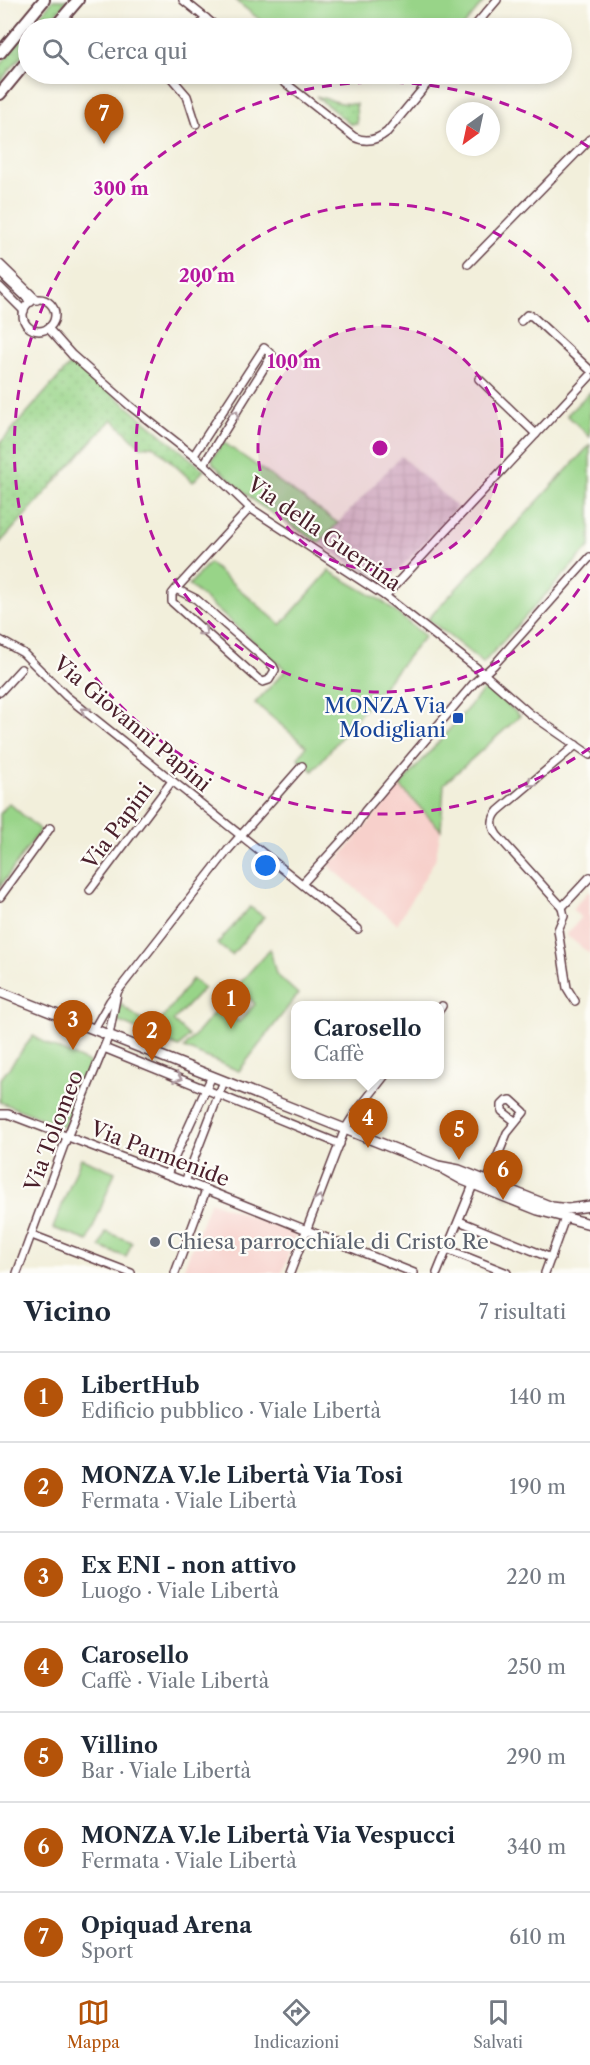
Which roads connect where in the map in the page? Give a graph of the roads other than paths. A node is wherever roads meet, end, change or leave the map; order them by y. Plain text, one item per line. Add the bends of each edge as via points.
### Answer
1 (44, 0) edge
2 (78, 0) edge
3 (183, 0) edge
4 (497, 0) edge
5 (29, 18) edge
6 (63, 18) edge
7 (206, 18) edge
8 (482, 18) edge
9 (18, 31) edge
10 (0, 53) edge
11 (18, 72) edge
12 (177, 84) edge
13 (287, 84) edge
14 (427, 84) edge
15 (0, 94) edge
16 (196, 124) dead end
17 (590, 139) edge
18 (0, 264) edge
19 (468, 264) dead end
20 (0, 273) edge
21 (0, 287) edge
22 (34, 301) junction
23 (24, 311) junction
24 (521, 321) dead end
25 (48, 328) junction
26 (590, 370) edge
27 (590, 376) edge
28 (479, 380) dead end
29 (537, 434) junction
30 (194, 455) junction
31 (204, 464) junction
32 (250, 508) junction
33 (590, 557) edge
34 (176, 589) junction
35 (385, 596) junction
36 (0, 640) edge
37 (21, 669) dead end
38 (483, 673) junction
39 (0, 692) edge
40 (576, 745) junction
41 (590, 755) edge
42 (302, 766) dead end
43 (172, 781) junction
44 (50, 828) dead end
45 (242, 836) junction
46 (590, 876) edge
47 (303, 883) junction
48 (90, 890) dead end
49 (0, 897) edge
50 (562, 907) junction
51 (358, 929) dead end
52 (0, 992) edge
53 (117, 993) junction
54 (574, 1001) dead end
55 (94, 1029) junction
56 (109, 1035) junction
57 (104, 1048) junction
58 (212, 1076) junction
59 (382, 1079) edge
60 (224, 1081) junction
61 (207, 1090) junction
62 (219, 1095) junction
63 (0, 1114) edge
64 (516, 1122) dead end
65 (345, 1130) junction
66 (68, 1136) junction
67 (340, 1144) junction
68 (438, 1166) junction
69 (167, 1174) junction
70 (185, 1182) junction
71 (487, 1182) junction
72 (473, 1185) junction
73 (206, 1190) junction
74 (590, 1206) edge
75 (565, 1218) junction
76 (459, 1221) junction
77 (590, 1224) edge
78 (308, 1231) junction
79 (32, 1235) junction
80 (447, 1249) junction
81 (551, 1258) junction
82 (16, 1273) edge
83 (131, 1273) edge
84 (175, 1273) edge
85 (290, 1273) edge
86 (414, 1273) edge
87 (437, 1273) edge
88 (507, 1273) edge
89 (545, 1273) edge

1 - 5 main road
2 - 6 main road
3 - 7 street
4 - 8 street
9 - 10 main road
11 - 15 main road
12 - 16 street via 187,96
13 - 14 street via 354,137 367,141 387,132
17 - 19 street
18 - 22 street
20 - 22 street
21 - 23 street
22 - 23 street
22 - 25 street via 46,301 53,309 54,319
23 - 25 street via 28,327 38,331
24 - 26 street via 532,316
25 - 30 street, Via della Guerrina via 72,355 130,406
27 - 29 street
28 - 29 street
29 - 35 street
30 - 31 street, Via della Guerrina
31 -> 30 street via 273,355 264,348
31 - 32 street, Via della Guerrina
32 - 34 street
32 - 35 street, Via della Guerrina
33 - 38 street
34 -> 34 street via 172,602 178,609 258,680 269,680 275,670 273,666 196,599
35 - 38 street, Via della Guerrina
43 -> 36 street, Via Giovanni Papini via 66,696 22,653
37 - 39 street
38 - 40 street, Via della Guerrina
38 - 47 street
40 - 41 street, Via della Guerrina
40 -> 50 street via 498,811 492,824 497,835
42 - 45 street
43 - 45 street, Via Giovanni Papini
43 - 48 street, Via Papini
44 - 49 street
45 - 47 street, Via Giovanni Papini
45 - 53 street
46 - 50 street
47 - 51 street, Via Giovanni Papini
50 - 54 street via 564,916 558,930 567,988
52 - 55 main road
53 - 55 street
53 - 56 street, Via Tolomeo
55 - 56 main road
56 - 57 street, Via Tolomeo
56 - 58 main road
57 -> 61 street
57 - 66 street, Via Tolomeo
58 - 60 main road
58 - 61 street
59 - 65 street
60 - 62 street
60 - 65 main road
61 - 62 street
61 - 69 street
62 - 67 street
62 - 70 street
63 - 66 street, Via Parmenide
64 - 71 street via 507,1133
65 - 67 street
65 - 68 main road
66 - 69 street, Via Parmenide
66 - 79 street, Via Tolomeo
78 -> 67 street
68 - 71 main road
68 - 72 main road
69 - 70 street, Via Parmenide
70 - 73 street, Via Parmenide
71 - 74 main road via 552,1207
72 - 75 main road
72 - 76 street
73 - 78 street, Via Parmenide
73 - 84 street
75 - 77 main road
75 - 81 street
76 - 80 street
76 - 81 street
78 - 85 street
78 - 86 street, Via Parmenide
79 - 82 street, Via Tolomeo
79 - 83 street
80 - 87 street
80 - 88 street
81 - 89 street

